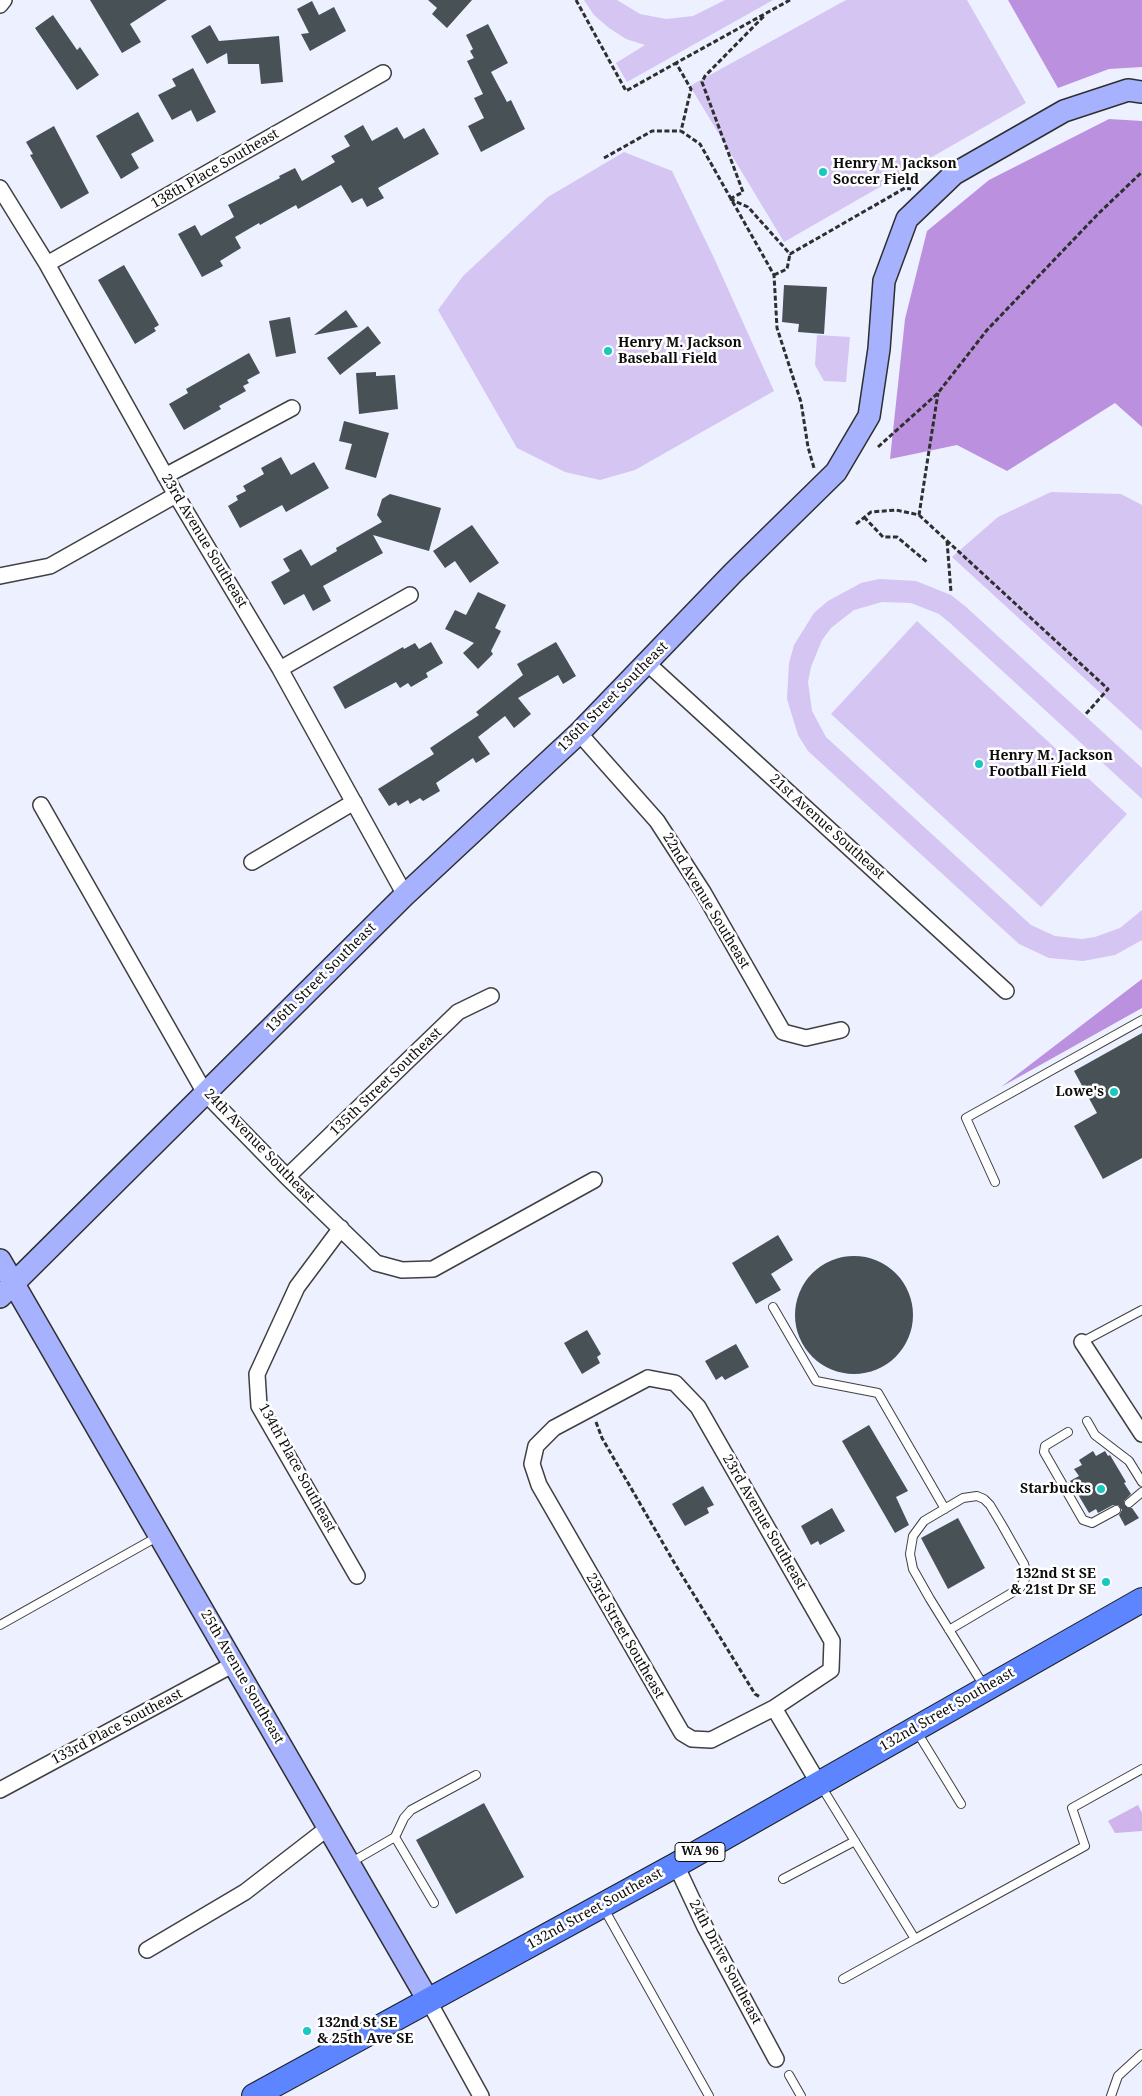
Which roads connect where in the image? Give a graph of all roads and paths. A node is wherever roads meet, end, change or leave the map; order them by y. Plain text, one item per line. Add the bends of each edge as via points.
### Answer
1 (4, 0) edge
2 (576, 0) edge
3 (790, 0) edge
4 (0, 5) edge
5 (769, 12) junction
6 (676, 64) junction
7 (384, 73) dead end
8 (1142, 92) edge
9 (681, 131) junction
10 (604, 158) dead end
11 (1142, 172) edge
12 (0, 188) edge
13 (914, 189) dead end
14 (730, 199) junction
15 (790, 254) junction
16 (47, 264) junction
17 (774, 274) junction
18 (938, 393) junction
19 (292, 408) dead end
20 (878, 448) dead end
21 (815, 470) dead end
22 (165, 476) junction
23 (176, 495) junction
24 (919, 515) junction
25 (864, 518) junction
26 (856, 524) dead end
27 (947, 541) junction
28 (928, 563) dead end
29 (0, 576) edge
30 (951, 592) dead end
31 (410, 595) dead end
32 (647, 663) junction
33 (280, 669) junction
34 (1085, 715) dead end
35 (579, 733) junction
36 (354, 802) junction
37 (41, 805) dead end
38 (252, 862) dead end
39 (405, 895) junction
40 (1006, 991) dead end
41 (491, 996) dead end
42 (1142, 1020) edge
43 (841, 1030) dead end
44 (205, 1093) junction
45 (287, 1177) junction
46 (594, 1180) dead end
47 (995, 1182) dead end
48 (341, 1228) junction
49 (0, 1260) edge
50 (7, 1290) edge
51 (773, 1307) dead end
52 (1142, 1310) edge
53 (1082, 1342) joint
54 (588, 1408) junction
55 (1087, 1421) dead end
56 (1068, 1432) dead end
57 (1142, 1434) edge
58 (1142, 1482) edge
59 (1142, 1492) edge
60 (1129, 1503) dead end
61 (945, 1509) junction
62 (1116, 1510) dead end
63 (159, 1536) junction
64 (357, 1576) dead end
65 (1142, 1600) edge
66 (0, 1626) edge
67 (949, 1630) junction
68 (234, 1664) junction
69 (832, 1670) joint
70 (985, 1688) junction
71 (774, 1708) junction
72 (915, 1728) junction
73 (1142, 1769) edge
74 (476, 1775) dead end
75 (820, 1784) junction
76 (0, 1790) edge
77 (961, 1804) dead end
78 (329, 1827) junction
79 (395, 1837) junction
80 (854, 1841) junction
81 (350, 1863) junction
82 (676, 1865) junction
83 (783, 1879) dead end
84 (434, 1903) dead end
85 (602, 1905) junction
86 (915, 1939) junction
87 (147, 1950) dead end
88 (843, 1979) dead end
89 (428, 2000) junction
90 (1142, 2054) edge
91 (776, 2059) dead end
92 (790, 2075) dead end
93 (254, 2096) edge
94 (481, 2096) edge
95 (709, 2096) edge
96 (801, 2096) edge
97 (1111, 2096) edge

1 - 4 street
2 - 6 path via 626,91
3 - 5 path
5 - 6 path
5 - 14 path via 702,82 743,192
6 - 9 path via 690,89
7 - 16 street, 138th Place Southeast
8 - 32 street, 136th Street Southeast via 1128,90 1064,111 954,174 907,219 884,281 879,349 869,416 836,472
9 - 10 path via 652,131
9 - 14 path via 700,144
11 - 18 path via 987,330
12 - 16 street, 23rd Avenue Southeast
13 - 15 path via 905,188
14 - 15 path via 748,207
14 - 17 path
15 - 17 path via 786,269
16 - 22 street, 23rd Avenue Southeast
17 - 21 path via 777,328 801,402
18 - 20 path
18 - 24 path
19 - 22 street
22 - 23 street, 23rd Avenue Southeast
23 - 29 street via 50,566
23 - 33 street, 23rd Avenue Southeast
24 - 25 path via 896,510 872,512
24 - 27 path
25 - 26 path
25 - 28 path via 883,537 897,537
27 - 30 path
27 - 34 path via 1108,689
31 - 33 street
32 - 35 street, 136th Street Southeast
32 - 40 street, 21st Avenue Southeast
33 - 36 street, 23rd Avenue Southeast
35 - 39 street, 136th Street Southeast
35 - 43 street, 22nd Avenue Southeast via 658,821 703,892 783,1032 806,1038
36 - 38 street
36 - 39 street, 23rd Avenue Southeast
37 - 44 street, 24th Avenue Southeast
39 - 44 street, 136th Street Southeast
41 - 45 street, 135th Street Southeast via 458,1012
42 - 47 lane via 966,1118
44 - 45 street, 24th Avenue Southeast
44 - 50 street, 136th Street Southeast
45 - 48 street, 24th Avenue Southeast
46 - 48 street, 24th Avenue Southeast via 434,1269 402,1270 376,1263
48 - 64 street, 134th Place Southeast via 297,1287 257,1374 259,1406
49 - 50 street, 25th Avenue Southeast
50 - 63 street, 25th Avenue Southeast
51 - 61 lane via 816,1381 878,1393
52 - 53 lane
53 - 57 street
54 - 69 street, 23rd Avenue Southeast via 648,1378 675,1383 698,1407 832,1641
54 - 71 path via 680,1573 755,1694
54 - 71 street, 23rd Street Southeast via 554,1428 536,1446 532,1464 539,1484 682,1733 692,1739 711,1740
55 - 58 lane via 1095,1435 1129,1461
56 - 62 lane via 1045,1446 1044,1452 1083,1520 1092,1523
59 - 60 lane
61 - 67 lane via 918,1528 910,1545 910,1554 913,1569
61 - 67 lane via 970,1496 984,1499 1026,1571 1020,1588
63 - 66 lane
63 - 68 street, 25th Avenue Southeast
65 - 70 main road, 132nd Street Southeast / WA 96
67 - 70 lane
68 - 76 street, 133rd Place Southeast
68 - 78 street, 25th Avenue Southeast
69 - 71 street, 23rd Street Southeast
70 - 72 main road, 132nd Street Southeast / WA 96
71 - 75 street
72 - 75 main road, 132nd Street Southeast / WA 96
72 - 77 lane
73 - 86 lane via 1072,1808 1085,1846
74 - 79 lane via 406,1814
75 - 80 lane
75 - 82 main road, 132nd Street Southeast / WA 96
78 - 81 street, 25th Avenue Southeast
78 - 87 street via 245,1892
79 - 81 lane
79 - 84 lane
80 - 83 lane
80 - 86 lane
81 - 89 street, 25th Avenue Southeast
82 - 85 main road, 132nd Street Southeast / WA 96
82 - 91 street, 24th Drive Southeast via 705,1927
85 - 89 main road, 132nd Street Southeast / WA 96
85 - 95 lane
86 - 88 lane
89 - 93 main road, 132nd Street Southeast / WA 96
89 - 94 street, 25th Avenue Southeast
90 - 97 lane via 1118,2076
92 - 96 lane

